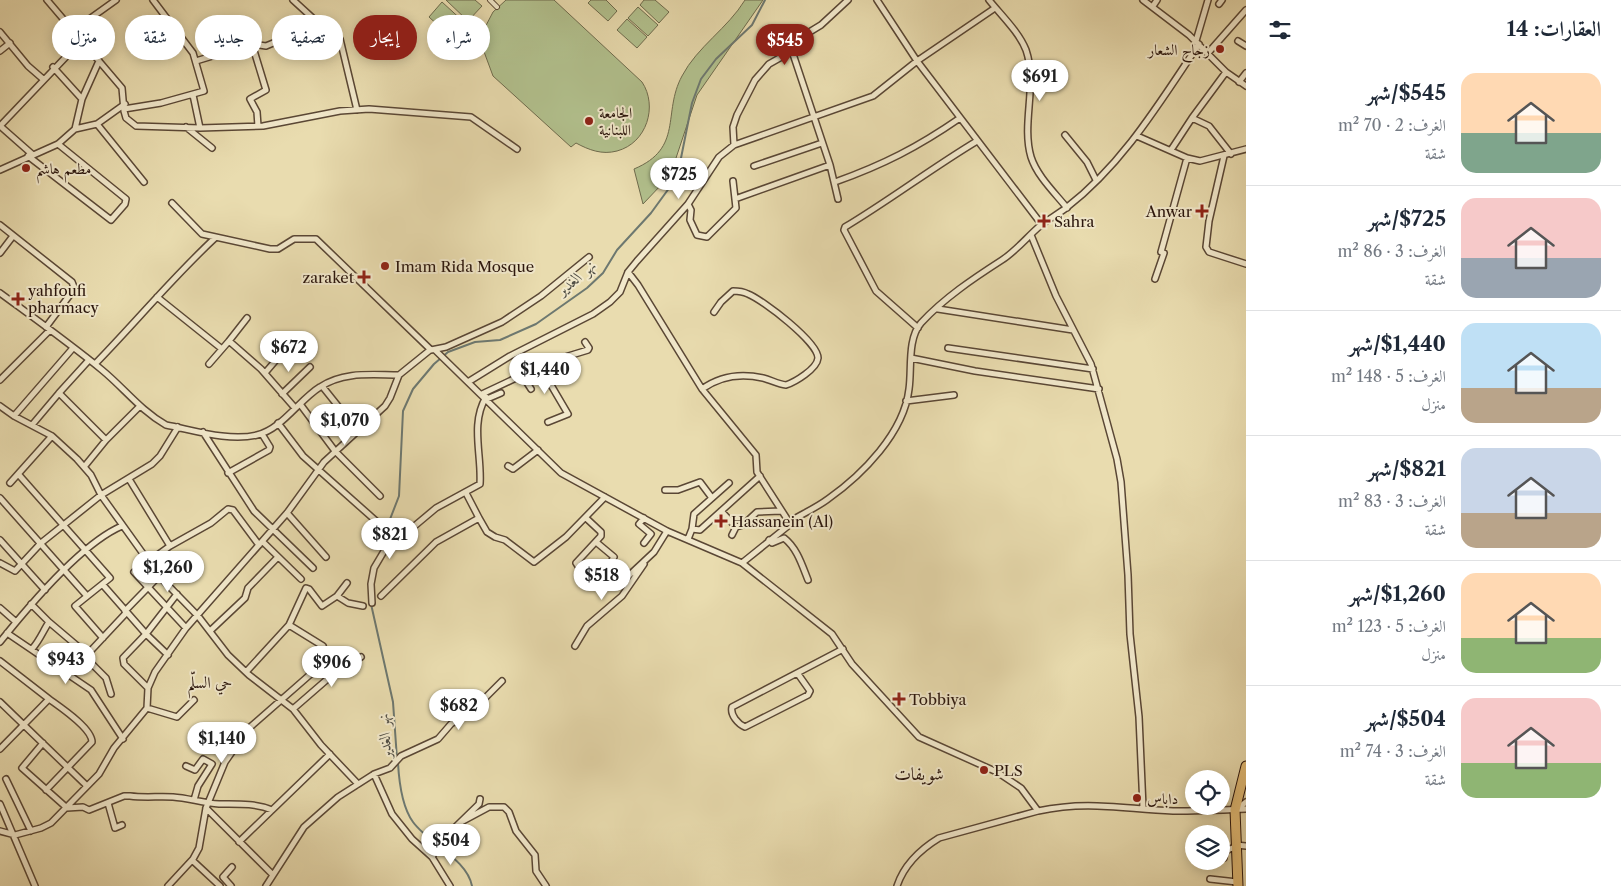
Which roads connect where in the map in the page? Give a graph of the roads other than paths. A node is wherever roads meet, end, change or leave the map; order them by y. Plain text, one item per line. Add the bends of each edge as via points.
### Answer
1 (116, 0) edge
2 (153, 0) edge
3 (293, 0) edge
4 (490, 0) edge
5 (848, 0) edge
6 (877, 0) edge
7 (990, 0) edge
8 (1143, 0) edge
9 (1157, 0) edge
10 (1208, 0) edge
11 (50, 1) edge
12 (1153, 6) junction
13 (497, 7) dead end
14 (995, 8) junction
15 (1246, 10) edge
16 (62, 15) edge
17 (95, 15) edge
18 (309, 15) edge
19 (0, 32) edge
20 (1238, 41) dead end
21 (1197, 42) junction
22 (10, 43) junction
23 (1246, 46) edge
24 (0, 51) edge
25 (792, 51) junction
26 (343, 52) edge
27 (1208, 53) junction
28 (61, 60) edge
29 (199, 60) edge
30 (257, 60) edge
31 (99, 61) joint
32 (196, 61) junction
33 (917, 61) junction
34 (53, 67) junction
35 (1226, 72) junction
36 (1246, 73) edge
37 (43, 79) junction
38 (1240, 82) junction
39 (1246, 86) edge
40 (193, 95) junction
41 (82, 98) junction
42 (124, 106) junction
43 (357, 110) junction
44 (814, 118) junction
45 (960, 118) junction
46 (1192, 118) junction
47 (97, 124) junction
48 (0, 126) edge
49 (258, 126) junction
50 (186, 127) junction
51 (200, 128) junction
52 (75, 129) junction
53 (1065, 135) dead end
54 (1137, 136) junction
55 (977, 141) junction
56 (822, 143) junction
57 (58, 144) junction
58 (734, 145) junction
59 (212, 148) dead end
60 (516, 149) dead end
61 (1246, 149) edge
62 (1172, 150) junction
63 (1231, 154) junction
64 (30, 156) junction
65 (1224, 156) junction
66 (1187, 158) junction
67 (830, 165) junction
68 (754, 166) dead end
69 (0, 170) edge
70 (1096, 180) junction
71 (733, 181) dead end
72 (144, 182) dead end
73 (835, 182) junction
74 (735, 198) junction
75 (838, 199) dead end
76 (172, 204) dead end
77 (688, 204) junction
78 (1067, 208) junction
79 (0, 225) edge
80 (1042, 225) junction
81 (1031, 235) junction
82 (14, 236) junction
83 (215, 238) junction
84 (0, 253) edge
85 (589, 257) dead end
86 (1246, 264) edge
87 (628, 272) junction
88 (1155, 279) dead end
89 (0, 293) edge
90 (157, 297) junction
91 (938, 309) junction
92 (714, 312) dead end
93 (247, 318) dead end
94 (48, 328) junction
95 (918, 328) junction
96 (1073, 330) junction
97 (294, 339) dead end
98 (229, 341) junction
99 (586, 342) dead end
100 (73, 348) junction
101 (948, 348) dead end
102 (222, 349) junction
103 (435, 351) junction
104 (911, 358) junction
105 (89, 360) junction
106 (95, 364) junction
107 (210, 364) dead end
108 (310, 367) dead end
109 (540, 368) junction
110 (1093, 369) junction
111 (265, 373) junction
112 (399, 375) junction
113 (522, 376) junction
114 (0, 380) edge
115 (468, 382) junction
116 (322, 386) junction
117 (531, 389) dead end
118 (1098, 389) junction
119 (702, 390) junction
120 (59, 393) junction
121 (501, 393) dead end
122 (282, 394) junction
123 (954, 395) dead end
124 (485, 397) junction
125 (906, 401) junction
126 (0, 406) edge
127 (298, 406) junction
128 (139, 407) junction
129 (14, 416) junction
130 (548, 422) dead end
131 (278, 423) junction
132 (32, 425) junction
133 (178, 427) junction
134 (358, 431) junction
135 (203, 432) junction
136 (262, 434) junction
137 (52, 436) junction
138 (106, 440) junction
139 (538, 450) junction
140 (336, 451) junction
141 (508, 466) dead end
142 (84, 467) junction
143 (318, 469) junction
144 (228, 473) junction
145 (19, 475) junction
146 (760, 476) junction
147 (129, 479) junction
148 (729, 482) dead end
149 (10, 483) dead end
150 (665, 490) dead end
151 (466, 493) junction
152 (101, 495) junction
153 (380, 496) dead end
154 (605, 497) junction
155 (0, 498) edge
156 (712, 498) junction
157 (721, 511) junction
158 (781, 511) junction
159 (287, 513) junction
160 (479, 518) junction
161 (586, 518) junction
162 (644, 518) junction
163 (789, 522) junction
164 (63, 525) junction
165 (122, 526) junction
166 (736, 527) junction
167 (692, 529) junction
168 (273, 530) junction
169 (667, 530) junction
170 (732, 535) dead end
171 (399, 539) dead end
172 (688, 539) junction
173 (0, 540) edge
174 (769, 540) junction
175 (596, 542) junction
176 (41, 543) junction
177 (261, 544) junction
178 (644, 544) dead end
179 (170, 546) junction
180 (86, 550) junction
181 (278, 557) junction
182 (326, 557) dead end
183 (149, 559) junction
184 (611, 562) dead end
185 (0, 563) edge
186 (644, 563) junction
187 (742, 563) junction
188 (22, 564) junction
189 (313, 568) dead end
190 (65, 571) junction
191 (159, 576) junction
192 (301, 579) dead end
193 (808, 580) dead end
194 (348, 583) dead end
195 (103, 585) junction
196 (148, 587) junction
197 (45, 590) junction
198 (177, 594) junction
199 (87, 596) junction
200 (337, 596) junction
201 (381, 596) dead end
202 (372, 603) dead end
203 (31, 604) junction
204 (167, 606) junction
205 (363, 606) dead end
206 (0, 608) edge
207 (126, 612) junction
208 (198, 616) junction
209 (16, 622) junction
210 (50, 622) junction
211 (288, 625) junction
212 (186, 628) junction
213 (210, 631) junction
214 (7, 632) junction
215 (146, 634) junction
216 (103, 638) junction
217 (0, 641) edge
218 (323, 646) dead end
219 (575, 646) dead end
220 (32, 649) junction
221 (844, 649) junction
222 (168, 655) junction
223 (86, 656) junction
224 (361, 657) dead end
225 (0, 661) edge
226 (321, 665) dead end
227 (246, 672) junction
228 (69, 674) junction
229 (798, 674) junction
230 (502, 682) dead end
231 (148, 688) junction
232 (111, 694) dead end
233 (48, 699) junction
234 (282, 699) junction
235 (194, 700) dead end
236 (0, 702) edge
237 (147, 708) junction
238 (293, 710) junction
239 (23, 723) junction
240 (123, 739) junction
241 (43, 743) junction
242 (0, 749) edge
243 (330, 754) junction
244 (186, 766) dead end
245 (1246, 766) edge
246 (67, 767) junction
247 (374, 774) junction
248 (6, 779) dead end
249 (358, 784) junction
250 (87, 786) junction
251 (46, 790) junction
252 (480, 799) dead end
253 (194, 800) junction
254 (1246, 802) edge
255 (108, 803) junction
256 (0, 804) edge
257 (208, 806) junction
258 (1143, 807) junction
259 (67, 808) junction
260 (1246, 809) edge
261 (272, 810) junction
262 (1235, 810) junction
263 (1038, 811) junction
264 (461, 822) junction
265 (122, 825) dead end
266 (0, 831) edge
267 (31, 831) junction
268 (15, 835) junction
269 (239, 842) junction
270 (1235, 846) junction
271 (1246, 846) edge
272 (1230, 848) edge
273 (432, 857) junction
274 (192, 860) junction
275 (232, 867) dead end
276 (273, 875) junction
277 (1210, 879) dead end
278 (1240, 879) edge
279 (35, 886) edge
280 (168, 886) edge
281 (220, 886) edge
282 (231, 886) edge
283 (266, 886) edge
284 (450, 886) edge
285 (546, 886) edge
286 (898, 886) edge

1 - 17 street
2 - 32 street
3 - 18 street
4 - 13 street
5 - 25 street via 821,24 793,42
6 - 33 street
7 - 14 street
8 - 12 street
9 - 12 street
10 - 21 street
11 - 16 street
12 - 21 street
14 - 33 street
14 - 78 street via 1025,49 1029,71 1030,156
15 - 27 street
19 - 22 street
20 - 23 street
21 - 27 street
21 - 54 street
22 - 24 street
22 - 37 street
25 - 44 street
25 - 58 street via 768,64 755,80 736,115
26 - 43 street
27 - 35 street
28 - 34 street
29 - 32 street
30 - 49 street via 266,90 250,99 257,112
31 - 41 street
31 - 42 street via 122,88
32 - 40 street via 204,91
33 - 44 street via 873,96
33 - 45 street
34 - 37 street
34 - 41 street
35 - 38 street
35 - 46 street
36 - 38 street
37 - 48 street
38 - 39 street
40 - 42 street
40 - 51 street
41 - 52 street
42 - 47 street
42 - 50 street via 126,118 136,126
43 - 49 street
43 - 60 street via 471,117
44 - 56 street
44 - 58 street
45 - 55 street
45 - 73 street via 920,145 872,170
46 - 62 street
46 - 63 street via 1209,126
47 - 52 street
47 - 72 street
48 - 64 street
49 - 51 street
50 - 51 street
50 - 59 street
52 - 57 street
53 - 70 street via 1087,162
54 - 62 street
54 - 70 street
55 - 80 street
55 - 95 street via 844,230 876,291
56 - 67 street
56 - 68 street
57 - 64 street
57 - 64 street via 126,199 111,220
58 - 77 street via 719,157
61 - 63 street
62 - 66 street
63 - 65 street
64 - 69 street
65 - 66 street via 1200,161
65 - 86 street via 1208,221 1206,247 1209,252
66 - 88 street
67 - 73 street
67 - 74 street
70 - 78 street
71 - 74 street
73 - 75 street
74 - 77 street via 736,208 707,237 697,235 690,220
76 - 83 street via 202,234
77 - 87 street
78 - 80 street
79 - 82 street
80 - 81 street
81 - 91 street
81 - 96 street
82 - 84 street
82 - 94 street via 72,282 74,287
83 - 90 street
83 - 103 street via 270,249 278,249 294,239 316,239
85 - 103 street via 541,296 502,322
87 - 115 street via 620,292 610,302
87 - 119 street
89 - 94 street
90 - 102 street
90 - 106 street
91 - 95 street
91 - 96 street
92 - 119 street via 733,291 748,294 801,334 818,358 808,371 786,384 754,376 734,376 714,381
93 - 98 street
94 - 100 street
94 - 114 street
95 - 104 street
96 - 110 street
97 - 111 street
98 - 102 street
98 - 111 street
99 - 109 street via 588,350
100 - 105 street
100 - 129 street
101 - 110 street
102 - 107 street
103 - 112 street
103 - 115 street
104 - 118 street
104 - 125 street
105 - 106 street
105 - 120 street
106 - 128 street
108 - 122 street
109 - 113 street
109 - 130 street via 568,414
110 - 118 street
111 - 122 street
112 - 116 street via 342,377
112 - 134 street via 390,398
113 - 117 street
113 - 124 street
115 - 124 street
116 - 127 street
116 - 134 street
118 - 258 street via 1121,482
119 - 146 street via 756,454
120 - 132 street
120 - 138 street
121 - 124 street
122 - 127 street
123 - 125 street
124 - 139 street
124 - 151 street via 477,421 480,484
125 - 163 street via 893,432 864,466 829,499
126 - 129 street
127 - 131 street
127 - 140 street
128 - 133 street via 166,424
128 - 138 street
129 - 132 street
131 - 136 street
131 - 143 street via 303,456
132 - 137 street
133 - 135 street
133 - 147 street via 160,456
134 - 140 street
135 - 136 street via 243,436
135 - 144 street
136 - 144 street via 269,450
137 - 142 street
137 - 145 street
138 - 142 street
139 - 141 street via 514,469
139 - 154 street via 562,473
140 - 143 street
140 - 153 street
142 - 152 street
143 - 159 street
143 - 202 street via 393,536 374,568
144 - 168 street via 254,511
145 - 149 street
145 - 164 street
146 - 157 street
146 - 158 street
147 - 152 street
147 - 179 street
148 - 156 street
150 - 156 street via 678,490 700,482
151 - 160 street
151 - 171 street via 436,508
152 - 164 street
152 - 165 street
154 - 161 street
154 - 162 street
155 - 176 street
156 - 167 street via 694,514
157 - 166 street
157 - 167 street via 700,530
158 - 163 street
158 - 166 street via 757,512
159 - 168 street
159 - 182 street
160 - 161 street via 487,532 505,540 534,562
160 - 201 street via 436,542
161 - 175 street via 601,532
162 - 169 street
162 - 178 street via 639,524 651,534
163 - 174 street
164 - 176 street
164 - 180 street
165 - 180 street
165 - 183 street
166 - 170 street
167 - 172 street
168 - 177 street
168 - 189 street
169 - 172 street
169 - 186 street
172 - 187 street
173 - 188 street
174 - 187 street
174 - 193 street via 772,543 784,538 788,541 798,554
175 - 184 street via 614,557
175 - 186 street via 576,562 592,580 619,584
176 - 188 street
176 - 190 street
177 - 179 street via 230,509
177 - 181 street
177 - 208 street
179 - 183 street
180 - 190 street
180 - 195 street via 110,578
181 - 192 street
181 - 213 street via 248,588 245,598
183 - 191 street
183 - 196 street via 134,572
185 - 188 street via 14,572
186 - 219 street via 622,596 587,626
187 - 221 street via 832,634
188 - 197 street
190 - 197 street
190 - 199 street
191 - 196 street
191 - 198 street
194 - 200 street
195 - 199 street
195 - 207 street
196 - 204 street
196 - 207 street
197 - 203 street
198 - 204 street
198 - 208 street
199 - 216 street via 75,606
200 - 205 street via 348,603
200 - 211 street via 322,606 306,588
203 - 209 street
203 - 210 street
204 - 212 street
204 - 215 street
206 - 209 street
207 - 215 street
207 - 216 street
208 - 212 street
208 - 213 street
209 - 214 street
210 - 220 street
210 - 223 street
211 - 218 street
211 - 227 street
212 - 222 street
213 - 227 street
214 - 217 street
214 - 220 street
215 - 222 street
215 - 231 street via 122,658
216 - 223 street
220 - 228 street
221 - 229 street
221 - 263 street via 852,664 920,737 997,772 1020,788
222 - 231 street
223 - 228 street
223 - 232 street via 106,678
224 - 238 street via 331,676
225 - 233 street
226 - 234 street
227 - 234 street
228 - 240 street via 93,692
229 - 229 street via 810,692 808,695 746,727 738,723 732,707
230 - 247 street via 451,724 438,739
231 - 237 street
233 - 239 street
233 - 246 street via 92,737 92,742
234 - 238 street
234 - 257 street via 248,729 225,762
235 - 237 street via 177,717
236 - 239 street
237 - 240 street
238 - 243 street
239 - 241 street
239 - 242 street
240 - 250 street via 114,748 103,770
241 - 246 street
241 - 251 street via 22,767
243 - 249 street
243 - 261 street
244 - 253 street via 195,770 203,759 212,764 198,786
245 - 262 highway
246 - 250 street
246 - 251 street
247 - 249 street
247 - 273 street via 392,814
248 - 267 street
249 - 276 street via 304,827
250 - 259 street
251 - 259 street
252 - 264 street
253 - 255 street via 124,796
253 - 257 street
254 - 262 street
255 - 259 street via 90,810
255 - 265 street via 115,828
256 - 268 street
257 - 261 street via 263,806
257 - 269 street
257 - 274 street via 199,848
258 - 262 street
258 - 263 street via 1106,804
259 - 267 street via 51,823
260 - 262 street
261 - 269 street
262 - 270 highway
263 - 286 street via 939,838 928,844 909,864
264 - 273 street via 439,844
264 - 285 street via 489,807 504,807 535,855 536,871
266 - 268 street
267 - 268 street
268 - 279 street
269 - 276 street
270 - 271 street
270 - 272 street
270 - 278 highway
273 - 284 street
274 - 280 street
274 - 281 street
275 - 282 street via 222,877
276 - 283 street
277 - 278 street

